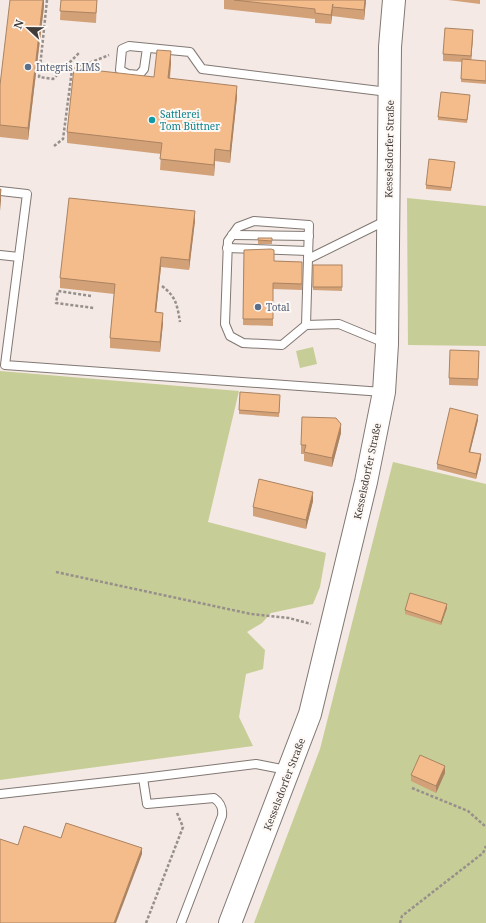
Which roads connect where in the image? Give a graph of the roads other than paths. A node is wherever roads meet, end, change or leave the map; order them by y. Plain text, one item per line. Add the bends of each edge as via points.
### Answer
1 (394, 0) edge
2 (147, 48) junction
3 (389, 92) junction
4 (0, 191) edge
5 (388, 219) junction
6 (232, 235) junction
7 (308, 236) junction
8 (228, 248) junction
9 (0, 255) edge
10 (308, 255) junction
11 (19, 258) junction
12 (306, 325) junction
13 (387, 344) junction
14 (3, 364) edge
15 (384, 392) junction
16 (289, 771) junction
17 (143, 778) junction
18 (0, 794) edge
19 (181, 923) edge
20 (230, 923) edge

1 - 3 main road, Kesselsdorfer Straße
2 - 2 lane via 144,69 139,75 120,70 122,49 129,46
2 - 3 lane via 190,52 202,69
3 - 5 main road, Kesselsdorfer Straße
4 - 11 lane via 27,194
5 - 10 lane
5 - 13 main road, Kesselsdorfer Straße
6 - 7 lane
6 - 7 lane via 238,227 254,221 309,225
6 - 8 lane
7 - 10 lane
8 - 10 lane
8 - 12 lane via 225,324 230,336 243,342 282,344
9 - 11 lane
10 - 12 lane
11 - 14 lane
12 - 13 lane via 339,324
13 - 15 main road, Kesselsdorfer Straße
14 - 15 lane
15 - 16 main road, Kesselsdorfer Straße via 366,482 310,714
16 - 17 lane via 256,764
16 - 20 main road, Kesselsdorfer Straße
17 - 18 lane
17 - 19 lane via 147,804 214,798 220,802 222,816

